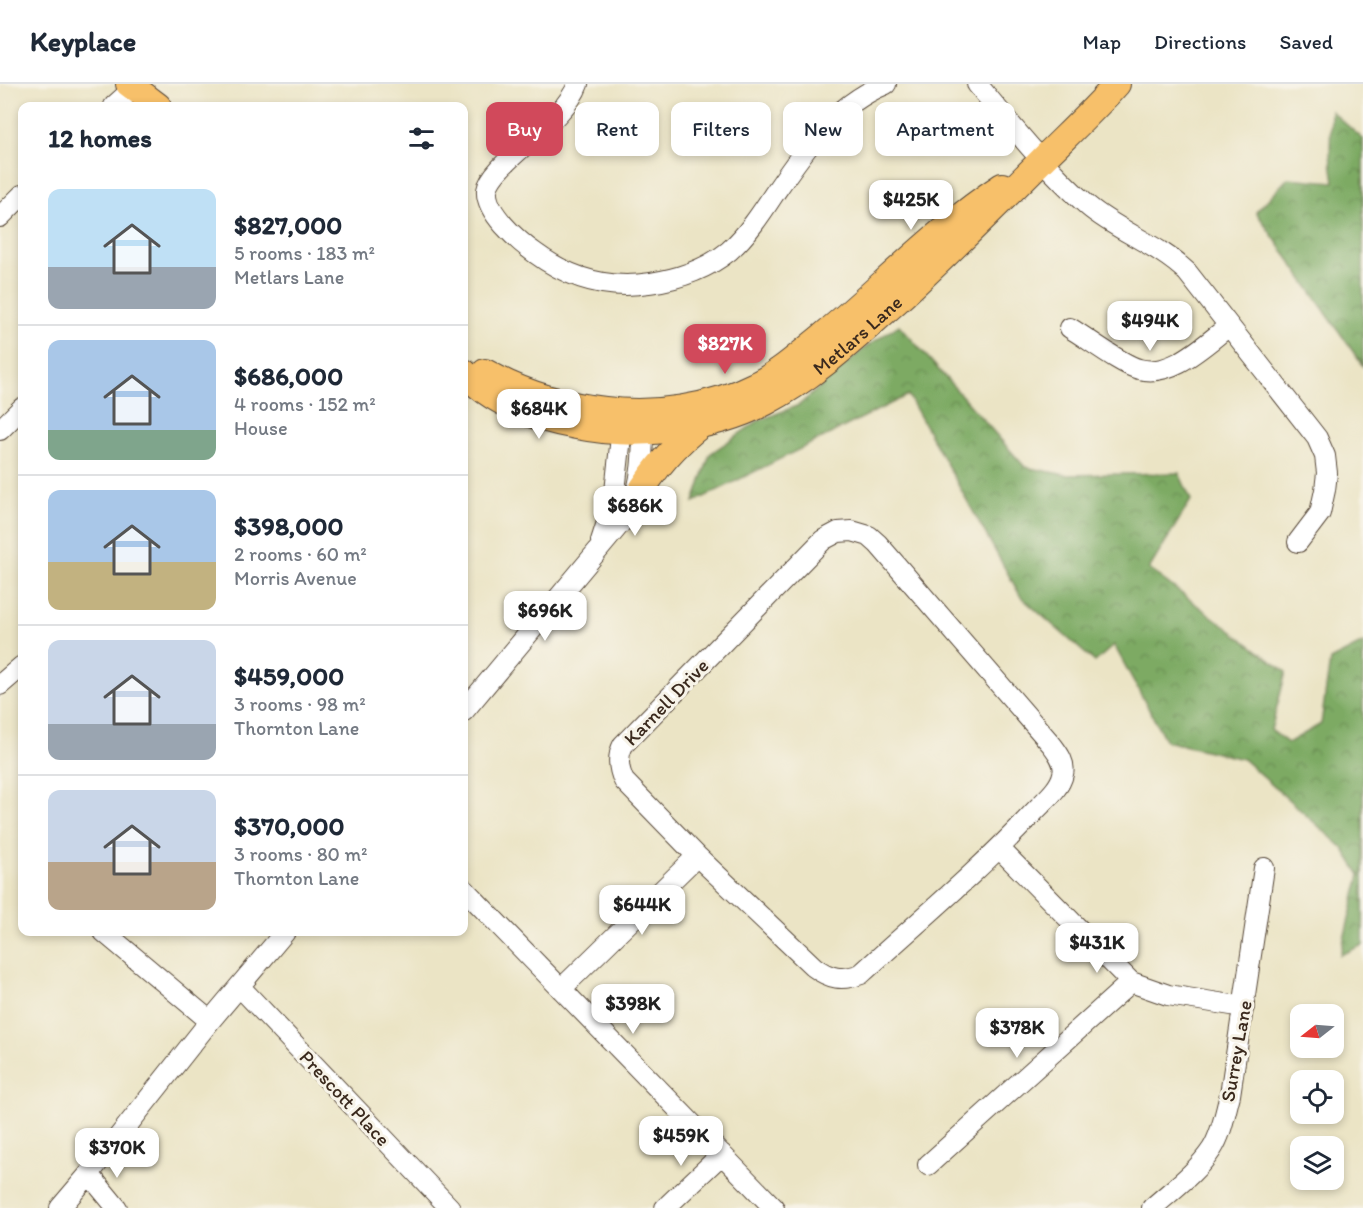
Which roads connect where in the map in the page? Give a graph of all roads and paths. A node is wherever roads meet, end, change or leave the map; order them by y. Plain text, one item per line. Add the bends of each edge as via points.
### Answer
1 (578, 84) edge
2 (886, 84) edge
3 (977, 84) edge
4 (1117, 84) edge
5 (132, 86) edge
6 (118, 102) edge
7 (153, 102) edge
8 (1042, 160) junction
9 (18, 199) edge
10 (0, 217) edge
11 (1229, 326) junction
12 (1071, 328) dead end
13 (468, 362) edge
14 (468, 376) edge
15 (18, 412) edge
16 (633, 422) junction
17 (703, 424) junction
18 (0, 430) edge
19 (636, 500) junction
20 (1298, 542) dead end
21 (597, 549) junction
22 (18, 669) edge
23 (0, 685) edge
24 (468, 698) edge
25 (1000, 849) junction
26 (697, 856) junction
27 (1264, 868) dead end
28 (468, 893) edge
29 (109, 936) edge
30 (282, 936) edge
31 (1131, 982) junction
32 (240, 987) junction
33 (561, 988) junction
34 (1244, 1006) junction
35 (210, 1021) junction
36 (722, 1154) junction
37 (928, 1165) dead end
38 (89, 1174) junction
39 (60, 1208) edge
40 (117, 1208) edge
41 (450, 1208) edge
42 (665, 1208) edge
43 (774, 1208) edge
44 (1152, 1208) edge

1 - 2 street via 567,105 550,124 493,177 487,188 488,202 501,222 551,264 573,276 614,286 666,281 708,265 728,251 837,114
3 - 8 street
4 - 8 main road, Metlars Lane
5 - 6 street
5 - 7 main road
8 - 11 street via 1105,219 1173,258
8 - 16 main road, Metlars Lane via 969,208 803,352 758,384 732,396
8 - 17 main road, Metlars Lane via 923,277 822,364 765,403
9 - 10 street
11 - 12 street via 1186,359 1152,371 1137,369
11 - 20 street via 1317,438 1325,456 1327,473 1320,513
13 - 16 main road, Metlars Lane via 544,398
14 - 16 main road, Metlars Lane via 488,393 528,413 565,424 598,430
15 - 18 street
16 - 17 main road, Metlars Lane
16 - 19 street via 643,457
16 - 21 street via 605,534
17 - 19 main road via 672,450
19 - 21 street via 621,524
21 - 24 street
22 - 23 street
25 - 26 street, Karnell Drive via 861,974 837,979 814,967
25 - 26 street, Karnell Drive via 1060,782 1064,772 1061,757 878,544 869,536 852,531 838,532 823,540 623,744 619,771 624,781
25 - 31 street
26 - 33 street
27 - 34 street, Surrey Lane
28 - 33 street
29 - 35 street
30 - 32 street
31 - 34 street via 1168,995
31 - 37 street
32 - 35 street
32 - 41 street, Prescott Place
33 - 36 street
34 - 44 street, Surrey Lane via 1230,1095 1213,1148 1198,1167
35 - 38 street
36 - 42 street
36 - 43 street
38 - 39 street
38 - 40 street

